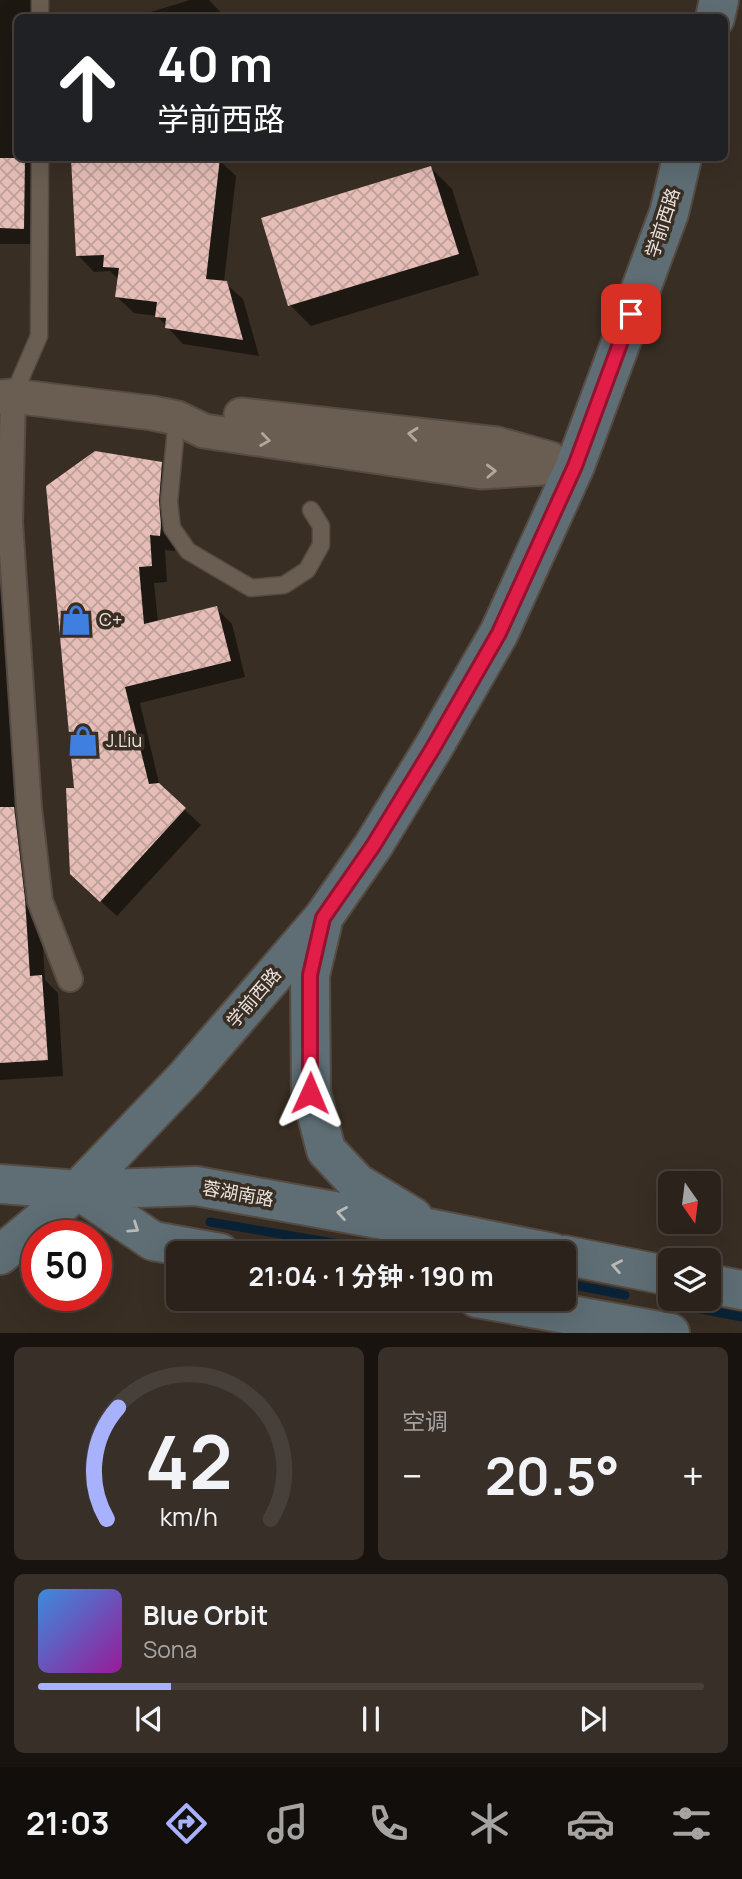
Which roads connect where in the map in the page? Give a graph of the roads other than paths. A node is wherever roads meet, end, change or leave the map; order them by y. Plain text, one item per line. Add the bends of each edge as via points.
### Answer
1 (40, 161) edge
2 (681, 161) edge
3 (7, 397) edge
4 (177, 418) junction
5 (575, 466) junction
6 (311, 510) dead end
7 (323, 918) junction
8 (70, 979) dead end
9 (0, 1184) edge
10 (78, 1190) junction
11 (433, 1229) junction
12 (493, 1241) edge
13 (166, 1243) edge
14 (0, 1255) edge
15 (576, 1257) edge
16 (658, 1274) edge
17 (721, 1286) edge
18 (742, 1290) edge
19 (658, 1292) edge
20 (545, 1311) edge
21 (649, 1331) edge

1 - 3 lane via 39,336
2 - 5 main road, 学前西路 via 668,213
3 - 4 street
3 - 8 street via 10,522 29,808 40,901
4 - 5 street via 204,410 497,444
4 - 6 lane via 169,502 173,528 188,551 251,588 284,585 307,570 321,545 321,526
5 - 7 main road, 学前西路 via 499,633 373,846
7 - 10 main road, 学前西路 via 186,1077
7 - 11 main road via 310,975 310,1093 326,1150 357,1183
9 - 10 main road, 蓉湖南路
11 -> 10 main road, 蓉湖南路 via 196,1186
10 -> 13 main road via 153,1241
10 - 14 main road, 学前西路
11 - 12 main road, 蓉湖南路
16 -> 15 main road
17 - 18 main road
19 - 21 main road
20 - 21 main road

